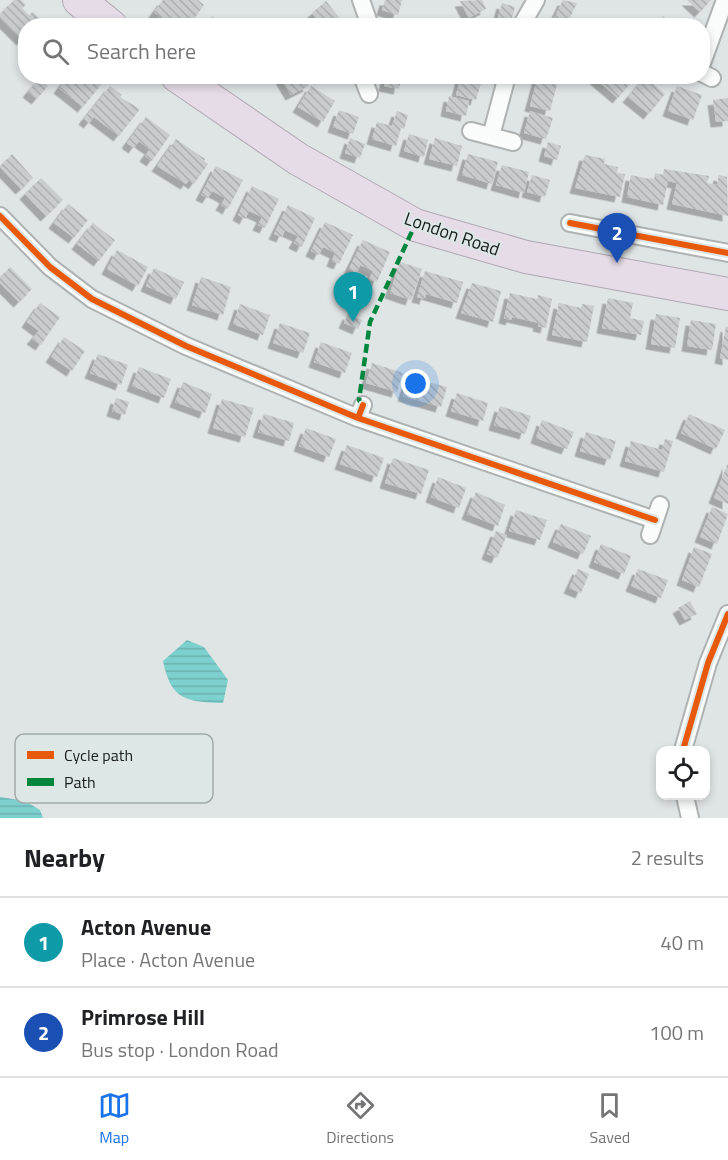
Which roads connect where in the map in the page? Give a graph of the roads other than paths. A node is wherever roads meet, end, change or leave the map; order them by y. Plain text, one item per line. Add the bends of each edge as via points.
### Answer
1 (79, 0) edge
2 (361, 0) edge
3 (536, 0) edge
4 (725, 0) edge
5 (101, 18) edge
6 (367, 18) edge
7 (526, 18) edge
8 (710, 41) edge
9 (189, 84) edge
10 (365, 84) edge
11 (505, 84) edge
12 (369, 94) dead end
13 (471, 131) dead end
14 (491, 136) junction
15 (513, 142) dead end
16 (0, 216) edge
17 (570, 223) dead end
18 (728, 253) edge
19 (728, 294) edge
20 (655, 520) dead end
21 (728, 614) edge
22 (684, 746) edge
23 (686, 800) edge
24 (690, 818) edge

1 - 5 highway
2 - 6 street
3 - 7 street
4 - 8 street
9 - 19 highway, London Road via 298,159 415,225 526,257
10 - 12 street
11 - 14 street
13 - 14 street
14 - 15 street
16 - 20 street via 50,267 92,299 186,346
17 - 18 street
21 - 22 street via 708,663
23 - 24 street

